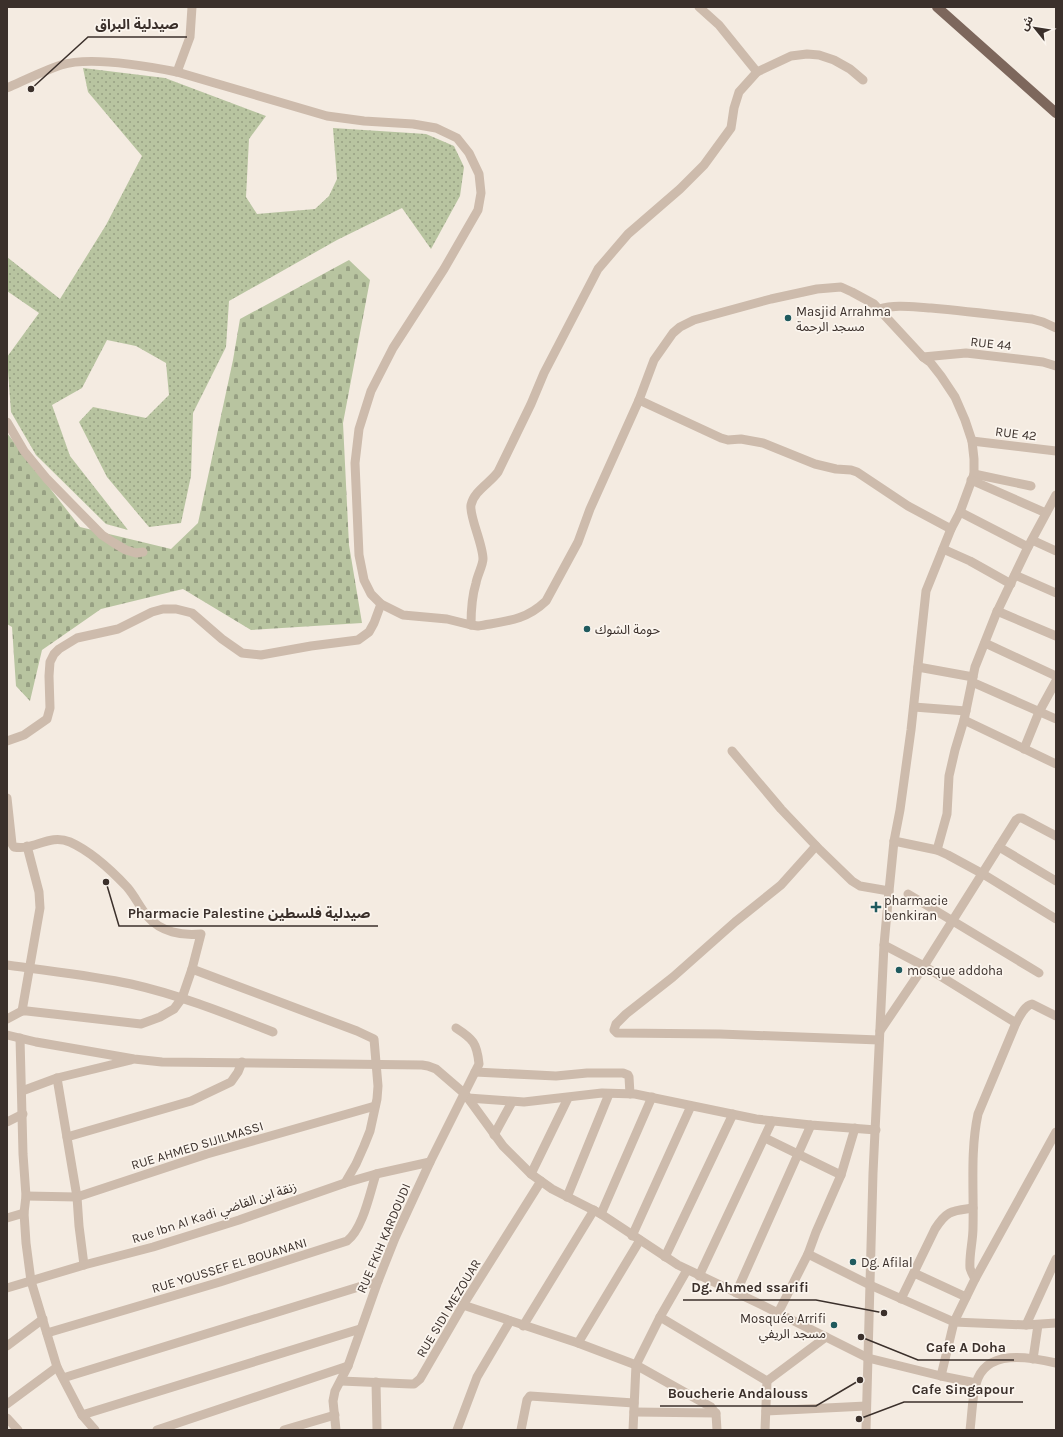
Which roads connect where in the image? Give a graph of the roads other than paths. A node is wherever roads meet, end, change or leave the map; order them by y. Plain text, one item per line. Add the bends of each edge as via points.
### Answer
1 (192, 7) edge
2 (699, 7) edge
3 (936, 7) edge
4 (177, 72) junction
5 (757, 72) junction
6 (863, 80) dead end
7 (7, 88) edge
8 (1056, 113) edge
9 (879, 309) junction
10 (1056, 328) edge
11 (923, 357) junction
12 (1056, 366) edge
13 (639, 400) junction
14 (7, 422) edge
15 (972, 441) junction
16 (1056, 451) edge
17 (972, 477) junction
18 (1031, 486) dead end
19 (1055, 500) edge
20 (960, 512) junction
21 (1046, 513) junction
22 (951, 529) junction
23 (1030, 544) junction
24 (943, 549) junction
25 (1056, 551) edge
26 (143, 552) dead end
27 (1015, 575) junction
28 (1010, 584) junction
29 (1056, 593) edge
30 (381, 604) junction
31 (997, 611) junction
32 (471, 625) junction
33 (1056, 636) edge
34 (984, 644) junction
35 (918, 667) junction
36 (1056, 676) edge
37 (973, 680) junction
38 (1056, 681) edge
39 (914, 707) junction
40 (1039, 712) junction
41 (965, 716) junction
42 (1056, 719) edge
43 (7, 741) edge
44 (1024, 749) junction
45 (732, 751) dead end
46 (1056, 764) edge
47 (7, 798) edge
48 (1055, 833) edge
49 (894, 841) junction
50 (27, 846) junction
51 (816, 846) junction
52 (998, 847) junction
53 (937, 850) junction
54 (983, 874) junction
55 (1056, 880) edge
56 (889, 891) junction
57 (908, 894) dead end
58 (1056, 919) edge
59 (952, 921) junction
60 (884, 945) junction
61 (7, 965) edge
62 (924, 966) junction
63 (30, 968) junction
64 (192, 969) junction
65 (1039, 973) dead end
66 (182, 998) junction
67 (22, 1011) junction
68 (1056, 1016) edge
69 (7, 1019) edge
70 (1016, 1023) junction
71 (456, 1028) dead end
72 (273, 1032) dead end
73 (7, 1035) edge
74 (879, 1036) junction
75 (20, 1038) junction
76 (134, 1059) junction
77 (242, 1062) junction
78 (375, 1065) junction
79 (477, 1068) junction
80 (57, 1078) junction
81 (22, 1091) junction
82 (609, 1094) junction
83 (630, 1094) junction
84 (466, 1096) junction
85 (652, 1097) junction
86 (568, 1098) junction
87 (512, 1102) junction
88 (375, 1106) junction
89 (690, 1106) junction
90 (23, 1114) junction
91 (733, 1114) junction
92 (772, 1121) junction
93 (7, 1122) edge
94 (811, 1125) junction
95 (855, 1128) junction
96 (876, 1130) junction
97 (1056, 1132) edge
98 (494, 1135) junction
99 (67, 1138) junction
100 (765, 1138) junction
101 (798, 1155) junction
102 (430, 1162) junction
103 (376, 1174) junction
104 (531, 1174) junction
105 (841, 1175) junction
106 (541, 1181) junction
107 (344, 1183) junction
108 (26, 1196) junction
109 (77, 1197) junction
110 (567, 1197) junction
111 (973, 1208) junction
112 (598, 1212) junction
113 (24, 1213) junction
114 (7, 1218) edge
115 (636, 1238) junction
116 (808, 1254) junction
117 (665, 1257) junction
118 (1056, 1260) edge
119 (84, 1265) junction
120 (687, 1270) junction
121 (914, 1273) junction
122 (699, 1276) junction
123 (975, 1279) junction
124 (378, 1280) junction
125 (31, 1281) junction
126 (870, 1285) junction
127 (7, 1288) edge
128 (736, 1293) junction
129 (966, 1298) junction
130 (901, 1299) junction
131 (463, 1305) junction
132 (778, 1313) junction
133 (660, 1317) junction
134 (42, 1319) junction
135 (510, 1321) junction
136 (954, 1322) junction
137 (1056, 1323) edge
138 (1026, 1325) junction
139 (1038, 1325) junction
140 (523, 1326) junction
141 (360, 1328) junction
142 (47, 1333) junction
143 (826, 1337) junction
144 (578, 1343) junction
145 (7, 1346) edge
146 (868, 1358) junction
147 (1033, 1359) junction
148 (1056, 1364) edge
149 (636, 1365) junction
150 (348, 1366) junction
151 (58, 1367) junction
152 (941, 1376) junction
153 (63, 1378) junction
154 (767, 1380) junction
155 (341, 1381) junction
156 (376, 1382) junction
157 (976, 1383) junction
158 (7, 1404) edge
159 (866, 1406) junction
160 (634, 1408) junction
161 (766, 1411) junction
162 (716, 1413) junction
163 (82, 1415) junction
164 (336, 1415) junction
165 (7, 1418) edge
166 (18, 1430) edge
167 (94, 1430) edge
168 (157, 1430) edge
169 (284, 1430) edge
170 (336, 1430) edge
171 (377, 1430) edge
172 (457, 1430) edge
173 (522, 1430) edge
174 (633, 1430) edge
175 (717, 1430) edge
176 (765, 1430) edge
177 (866, 1430) edge
178 (970, 1430) edge

1 - 4 street via 190,37
2 - 5 street via 719,25
3 - 8 main road
4 - 7 street via 96,61 76,62 61,65
4 - 30 street via 327,116 436,128 457,138 469,153 479,174 482,193 478,210 393,348 371,391 359,429 356,463 359,555 364,580 371,594
5 - 6 street via 791,56 807,54 834,60
5 - 32 street via 739,92 731,128 704,165 628,234 598,270 544,373 498,472 476,494 471,505 483,560 475,585
9 - 10 street via 900,306 955,310 1032,319
9 - 11 street
9 - 13 street via 852,292 841,287 832,287 771,299 694,320 680,327 666,342 654,360
11 - 12 street, RUE 44 via 966,353 1043,362
11 - 15 street via 930,362 955,397
13 - 22 street via 721,438 763,443 814,464 857,472 908,506
13 - 32 street via 578,542 546,601 530,614 520,618
14 - 26 street via 24,451 43,474 102,535 126,550
15 - 16 street, RUE 42
15 - 17 street
17 - 18 street
17 - 20 street
17 - 21 street
19 - 21 street
20 - 22 street
20 - 23 street
21 - 23 street
22 - 24 street
23 - 25 street
23 - 27 street
24 - 28 street
24 - 35 street via 926,591
27 - 28 street
27 - 29 street
28 - 31 street
30 - 32 street via 403,615 447,619
30 - 43 street via 374,623 358,640 261,655 242,652 222,639 192,613 176,608 152,612 118,628 77,638 59,649 50,662 50,708 47,719 24,735
31 - 33 street
31 - 34 street
34 - 36 street
34 - 37 street
35 - 37 street
35 - 39 street
37 - 40 street
37 - 41 street
38 - 40 street
39 - 41 street
39 - 49 street
40 - 42 street
40 - 44 street
41 - 44 street
41 - 53 street via 949,776 947,814
44 - 46 street
45 - 51 street
47 - 50 street via 12,844 15,847
48 - 52 street via 1019,818
49 - 53 street
49 - 56 street
50 - 63 street via 40,900 40,914
50 - 64 street via 58,839 74,844 120,880 154,922 177,933 201,934
51 - 56 street via 860,886
51 - 74 street via 781,885 626,1014 615,1025 614,1030 617,1033
52 - 54 street
52 - 55 street
53 - 54 street
54 - 58 street
54 - 59 street
56 - 60 street
57 - 59 street
59 - 62 street
59 - 65 street
60 - 62 street
60 - 74 street
61 - 63 street
62 - 70 street
62 - 74 street
63 - 66 street via 108,979
63 - 67 street
64 - 66 street
64 - 78 street via 372,1037
66 - 67 street via 171,1012 141,1024
66 - 72 street
67 - 69 street
68 - 70 street via 1030,1004
70 - 111 street via 975,1126
71 - 79 street via 473,1040 476,1046
73 - 75 street
74 - 96 street
75 - 76 street
75 - 81 street
76 - 77 street via 162,1062
76 - 80 street
77 - 78 street
77 - 99 street via 231,1082 191,1101
78 - 84 street via 431,1066
78 - 88 street via 378,1092
79 - 83 street via 549,1076 623,1073 629,1077
79 - 84 street, RUE FKIH KARDOUDI
80 - 81 street
80 - 99 street
81 - 90 street
82 - 83 street
82 - 86 street
82 - 110 street
83 - 85 street
84 - 87 street
84 - 98 street
84 - 102 street, RUE FKIH KARDOUDI
85 - 89 street
85 - 112 street
86 - 87 street
86 - 104 street
87 - 98 street
88 - 107 street via 364,1146
88 - 109 street, RUE AHMED SIJILMASSI via 207,1154
89 - 91 street
89 - 115 street
90 - 93 street
90 - 108 street
91 - 92 street
91 - 117 street
92 - 94 street
92 - 100 street
94 - 95 street
94 - 101 street
95 - 96 street
95 - 105 street
96 - 126 street
97 - 123 street
98 - 104 street
99 - 109 street
100 - 101 street
100 - 122 street
101 - 105 street
101 - 128 street
102 - 103 street, Rue Ibn Al Kadi زنقة ابن القاضي
102 - 124 street, RUE FKIH KARDOUDI
103 - 107 street, Rue Ibn Al Kadi زنقة ابن القاضي
103 - 142 street, RUE YOUSSEF EL BOUANANI via 358,1227 347,1241
104 - 106 street
105 - 116 street
106 - 110 street
106 - 131 street, RUE SIDI MEZOUAR
107 - 119 street, Rue Ibn Al Kadi زنقة ابن القاضي via 239,1220
108 - 109 street, RUE AHMED SIJILMASSI
108 - 113 street
109 - 119 street
110 - 112 street
111 - 121 street via 951,1212 942,1219
111 - 123 street via 970,1266
112 - 115 street
112 - 140 street
113 - 114 street
113 - 125 street
115 - 117 street
115 - 144 street
116 - 126 street
116 - 132 street
117 - 120 street
118 - 138 street
119 - 125 street, Rue Ibn Al Kadi زنقة ابن القاضي
120 - 122 street
120 - 133 street
121 - 129 street
121 - 130 street
122 - 128 street
123 - 129 street
124 - 141 street, RUE FKIH KARDOUDI
124 - 153 street
125 - 127 street, Rue Ibn Al Kadi زنقة ابن القاضي
125 - 134 street
126 - 130 street
126 - 146 street
128 - 132 street
129 - 136 street
130 - 136 street
131 - 135 street
131 - 156 street, RUE SIDI MEZOUAR via 426,1371 417,1382
132 - 143 street
133 - 149 street
133 - 154 street
134 - 142 street
134 - 145 street
135 - 140 street
135 - 172 street via 477,1377
136 - 138 street
136 - 152 street
137 - 139 street
138 - 139 street
139 - 147 street
140 - 144 street
141 - 150 street, RUE FKIH KARDOUDI
141 - 163 street
142 - 151 street
143 - 146 street
143 - 154 street
144 - 149 street
146 - 152 street
146 - 159 street
147 - 148 street
147 - 157 street via 993,1361 981,1373
149 - 160 street
149 - 162 street via 705,1403
150 - 155 street, RUE FKIH KARDOUDI
150 - 168 street
151 - 153 street
151 - 158 street
152 - 157 street
153 - 163 street
154 - 161 street
155 - 156 street, RUE SIDI MEZOUAR
155 - 164 street, RUE FKIH KARDOUDI via 333,1401
156 - 171 street
157 - 178 street
159 - 161 street
159 - 177 street
160 - 162 street
160 - 173 street via 530,1396 526,1400
160 - 174 street
161 - 176 street
162 - 175 street
163 - 167 street
164 - 169 street
164 - 170 street, RUE FKIH KARDOUDI
165 - 166 street

